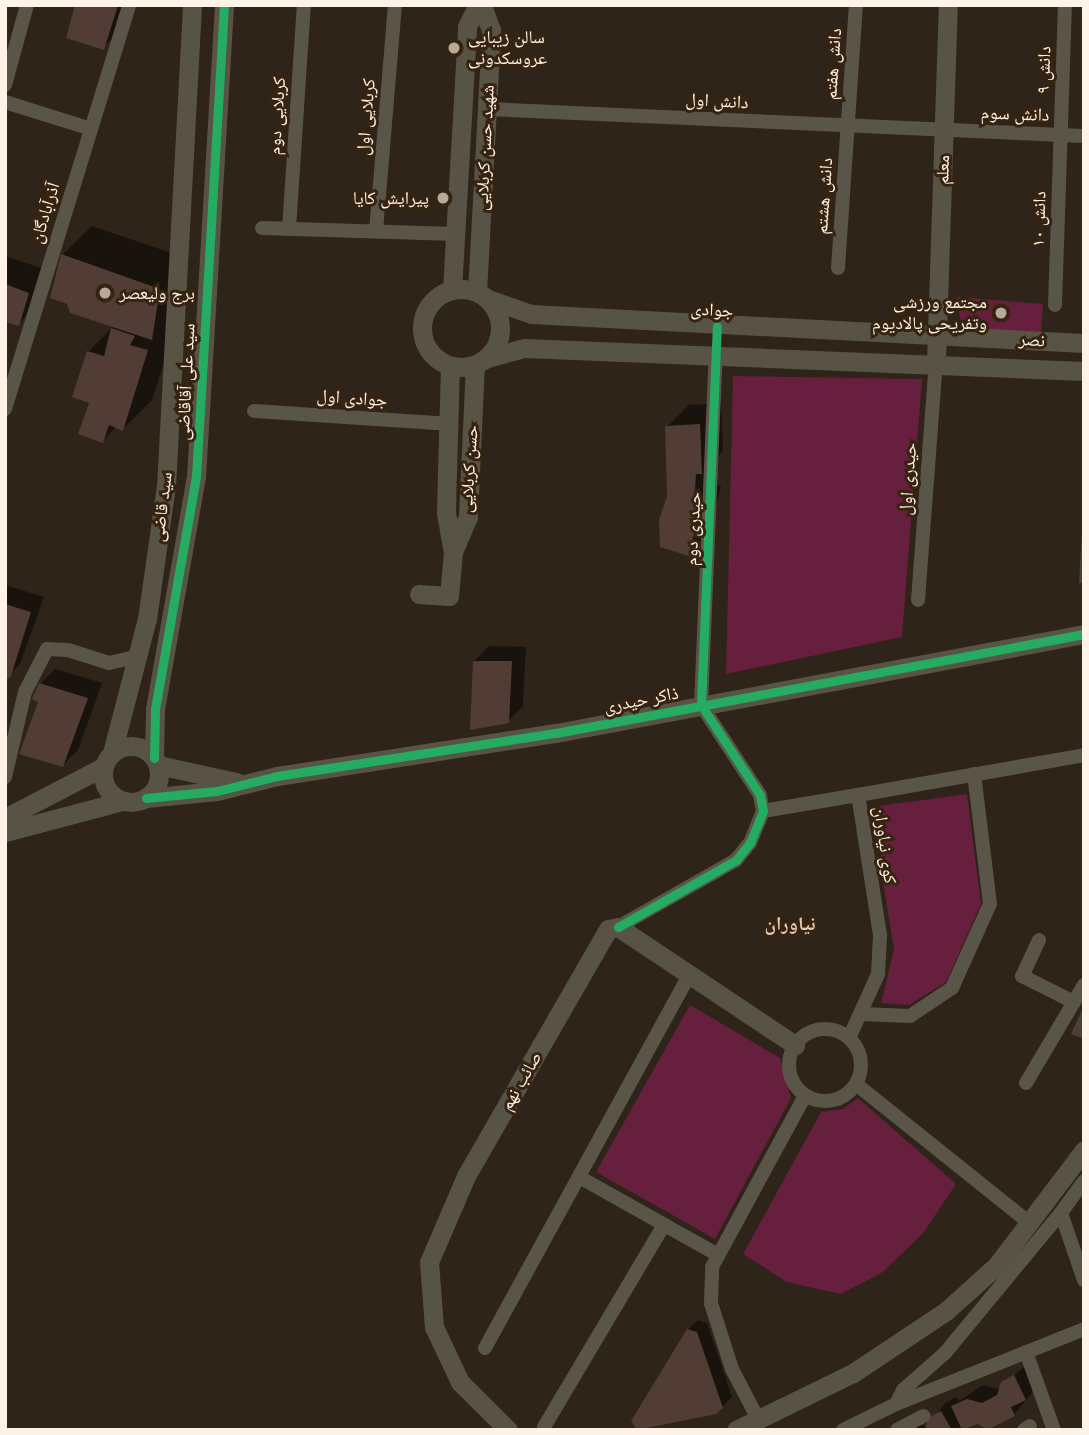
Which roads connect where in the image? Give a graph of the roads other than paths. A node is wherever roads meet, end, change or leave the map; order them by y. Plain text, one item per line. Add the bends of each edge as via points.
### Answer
1 (27, 5) edge
2 (129, 5) edge
3 (192, 5) edge
4 (224, 5) edge
5 (304, 5) edge
6 (395, 5) edge
7 (480, 5) edge
8 (856, 5) edge
9 (948, 5) edge
10 (1065, 5) edge
11 (5, 85) edge
12 (5, 102) edge
13 (487, 109) junction
14 (847, 126) junction
15 (91, 129) junction
16 (945, 131) junction
17 (1061, 135) junction
18 (1084, 136) edge
19 (262, 228) dead end
20 (289, 229) junction
21 (376, 231) junction
22 (455, 234) junction
23 (838, 268) dead end
24 (452, 290) junction
25 (483, 295) junction
26 (1055, 305) dead end
27 (717, 327) junction
28 (938, 334) junction
29 (1084, 343) edge
30 (716, 354) junction
31 (481, 362) junction
32 (936, 362) junction
33 (450, 366) junction
34 (1084, 371) edge
35 (7, 394) edge
36 (5, 409) edge
37 (254, 411) dead end
38 (448, 424) junction
39 (453, 552) junction
40 (419, 594) dead end
41 (918, 600) dead end
42 (1084, 634) edge
43 (139, 656) junction
44 (163, 661) junction
45 (701, 705) junction
46 (1084, 755) edge
47 (108, 760) junction
48 (156, 761) junction
49 (974, 774) junction
50 (5, 777) edge
51 (244, 783) junction
52 (858, 795) junction
53 (146, 798) junction
54 (122, 801) junction
55 (763, 811) junction
56 (5, 818) edge
57 (5, 832) edge
58 (618, 927) junction
59 (1039, 940) dead end
60 (690, 974) junction
61 (1084, 985) edge
62 (1074, 1002) junction
63 (862, 1014) junction
64 (849, 1038) junction
65 (795, 1045) junction
66 (1026, 1083) dead end
67 (856, 1084) junction
68 (805, 1096) junction
69 (1084, 1150) edge
70 (581, 1178) junction
71 (1084, 1181) edge
72 (1061, 1213) junction
73 (664, 1224) junction
74 (1031, 1224) junction
75 (718, 1255) junction
76 (1084, 1280) edge
77 (1084, 1329) edge
78 (485, 1348) dead end
79 (1026, 1352) junction
80 (896, 1404) junction
81 (923, 1416) dead end
82 (758, 1419) junction
83 (544, 1427) dead end
84 (851, 1427) edge
85 (508, 1430) edge
86 (736, 1430) edge
87 (897, 1430) edge
88 (1054, 1430) edge

1 - 11 street
2 - 15 street, آذرآبادگان
3 - 43 street, سید قاضی via 166,486
4 - 44 street, سید علی آقاقاضی via 196,477
5 - 20 street, کربلایی دوم
6 - 21 street, کربلایی اول
7 - 13 street, شهید حسن کربلایی via 491,30
7 - 22 street, شهید حسن کربلایی via 467,26
8 - 14 street, دانش هفتم
9 - 16 street, معلم
10 - 17 street, دانش ۹
12 - 15 street
13 - 14 street, دانش اول
13 - 25 street, شهید حسن کربلایی
14 - 16 street, دانش اول
14 - 23 street, دانش هشتم
15 - 35 street, آذرآبادگان
16 - 17 street, دانش سوم
16 - 28 street, معلم
17 - 18 street, دانش سوم
17 - 26 street, دانش ۱۰
19 - 20 street
20 - 21 street
21 - 22 street
22 - 24 street, شهید حسن کربلایی
24 - 25 street
24 - 33 street via 430,303 422,327 429,351
25 - 27 street, جوادی via 531,314
25 - 31 street via 500,322 496,348
27 - 28 street, جوادی
27 - 30 street
28 - 29 street, نصر
28 - 32 street, معلم
30 - 31 street via 525,348
30 - 32 street
30 - 45 street, حیدری دوم
31 - 33 street
31 - 39 street, حسن کربلایی via 468,517
32 - 34 street
32 - 41 street, حیدری اول
33 - 38 street, حسن کربلایی
35 - 36 street, آذرآبادگان
37 - 38 street, جوادی اول
38 - 39 street, حسن کربلایی via 446,513
39 - 40 street via 449,596
42 - 45 street, ذاکر حیدری
43 - 44 street
43 - 47 street, سید قاضی
43 - 50 street via 109,663 68,650 47,649 25,692
44 - 48 street, سید علی آقاقاضی via 155,709
45 - 51 street, ذاکر حیدری
45 - 55 street via 760,795
46 - 49 street, کوی نیاوران
47 - 48 street via 135,745
47 - 54 street via 104,784
47 - 56 street
48 - 51 street
48 - 53 street via 159,780
49 - 52 street, کوی نیاوران
49 - 63 street via 989,905 952,988 909,1016
51 - 53 street, ذاکر حیدری via 217,791
52 - 55 street
52 - 63 street, کوی نیاوران via 880,935 878,974
53 - 54 street
54 - 57 street
55 - 58 street via 750,843 736,860
58 - 60 street
58 - 85 street, صائب نهم via 608,929 466,1176 429,1262 434,1327 460,1382
59 - 62 street via 1022,976
60 - 65 street
60 - 70 street
61 - 62 street
62 - 66 street
63 - 64 street, کوی نیاوران
64 - 65 street via 827,1029 814,1031
64 - 67 street via 861,1060
65 - 68 street via 788,1066 790,1078
67 - 68 street via 838,1100 815,1101
67 - 74 street
68 - 75 street
69 - 74 street
70 - 73 street
70 - 78 street
71 - 72 street
72 - 76 street
72 - 80 street via 945,1353 908,1384
73 - 75 street
73 - 83 street
74 - 82 street via 997,1265 946,1311 853,1373
75 - 82 street via 712,1267 710,1303 732,1369
77 - 79 street
79 - 80 street
79 - 88 street
80 - 84 street
81 - 87 street
82 - 86 street

